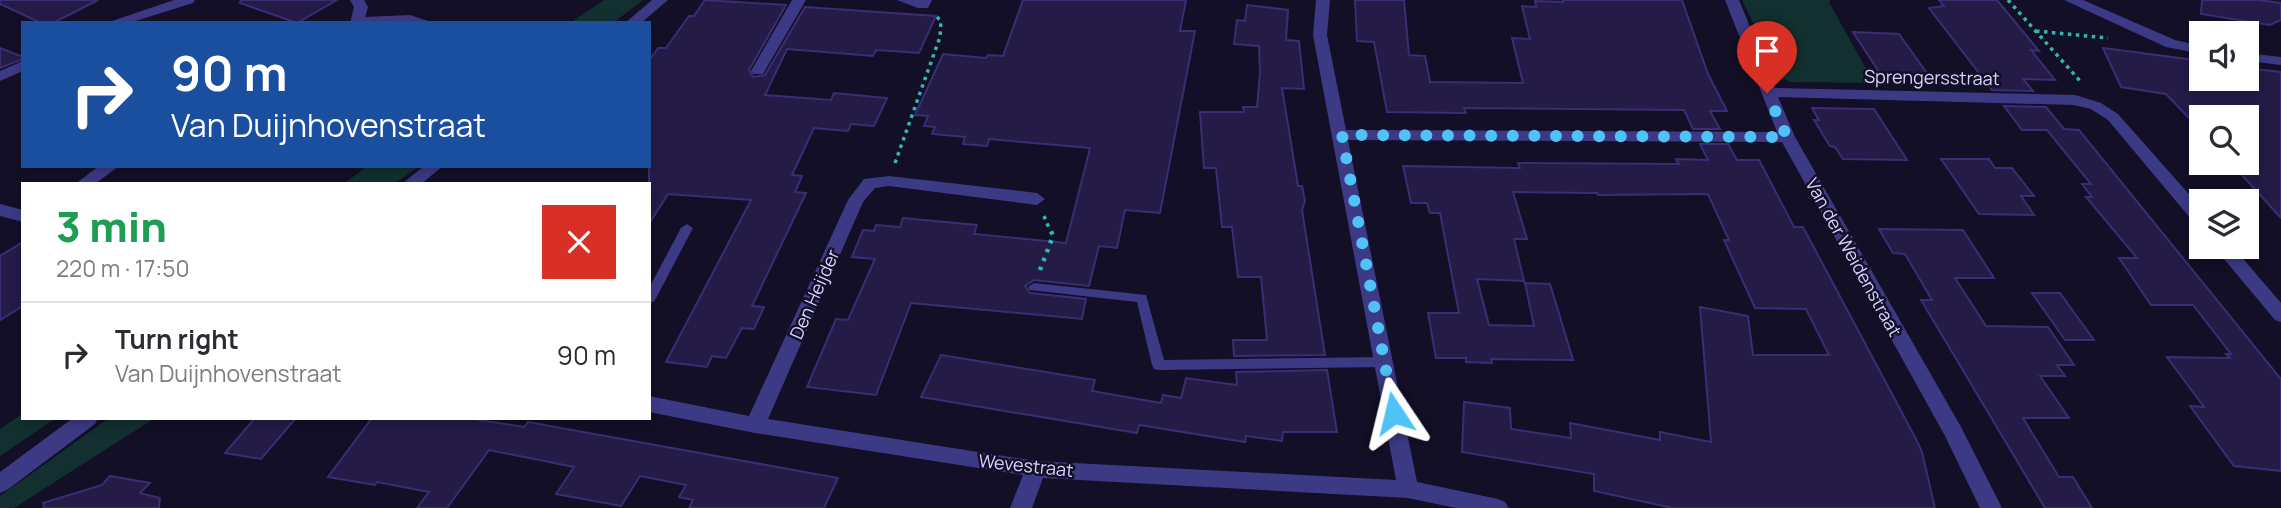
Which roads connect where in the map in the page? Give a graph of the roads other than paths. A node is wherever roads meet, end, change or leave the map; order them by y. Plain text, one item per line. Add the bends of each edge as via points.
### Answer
1 (188, 0) edge
2 (357, 0) edge
3 (661, 0) edge
4 (799, 0) edge
5 (904, 0) edge
6 (1324, 0) edge
7 (1732, 0) edge
8 (2071, 0) edge
9 (924, 2) edge
10 (120, 21) edge
11 (357, 21) edge
12 (368, 21) edge
13 (422, 21) edge
14 (635, 21) edge
15 (2189, 47) edge
16 (2259, 58) edge
17 (2281, 61) edge
18 (21, 66) edge
19 (758, 71) dead end
20 (0, 76) edge
21 (1767, 93) junction
22 (1342, 135) junction
23 (1787, 137) junction
24 (108, 168) edge
25 (432, 168) edge
26 (86, 182) edge
27 (413, 182) edge
28 (1037, 199) road end
29 (2189, 206) edge
30 (0, 210) edge
31 (21, 215) edge
32 (687, 228) dead end
33 (2233, 259) edge
34 (1034, 287) road end
35 (651, 296) edge
36 (2281, 315) edge
37 (1385, 362) junction
38 (651, 404) edge
39 (85, 420) edge
40 (755, 425) junction
41 (1036, 469) junction
42 (0, 484) edge
43 (1408, 489) junction
44 (1021, 508) edge
45 (1498, 508) edge
46 (1991, 508) edge

1 - 10 street
2 - 11 street via 361,7
3 - 14 street
4 - 19 street
5 - 9 street
6 - 22 street via 1320,35
7 - 21 street, Van der Weidenstraat
8 - 15 street
12 - 13 street
16 - 17 street
18 - 20 street
21 - 23 street, Van der Weidenstraat
21 - 29 street, Sprengersstraat via 2075,100 2113,117
22 - 23 street
22 - 37 street
23 - 46 street, Van der Weidenstraat via 1954,433
24 - 26 street
25 - 27 street
28 - 40 street, Den Heijder via 889,181 870,183 856,200
30 - 31 street
32 - 35 lane
33 - 36 street
34 - 37 lane via 1142,298 1159,365
37 - 43 street
38 - 40 street, Wevestraat
39 - 42 street
40 - 41 street, Wevestraat
41 - 43 street, Wevestraat
41 - 44 street
43 - 45 street, Wevestraat

